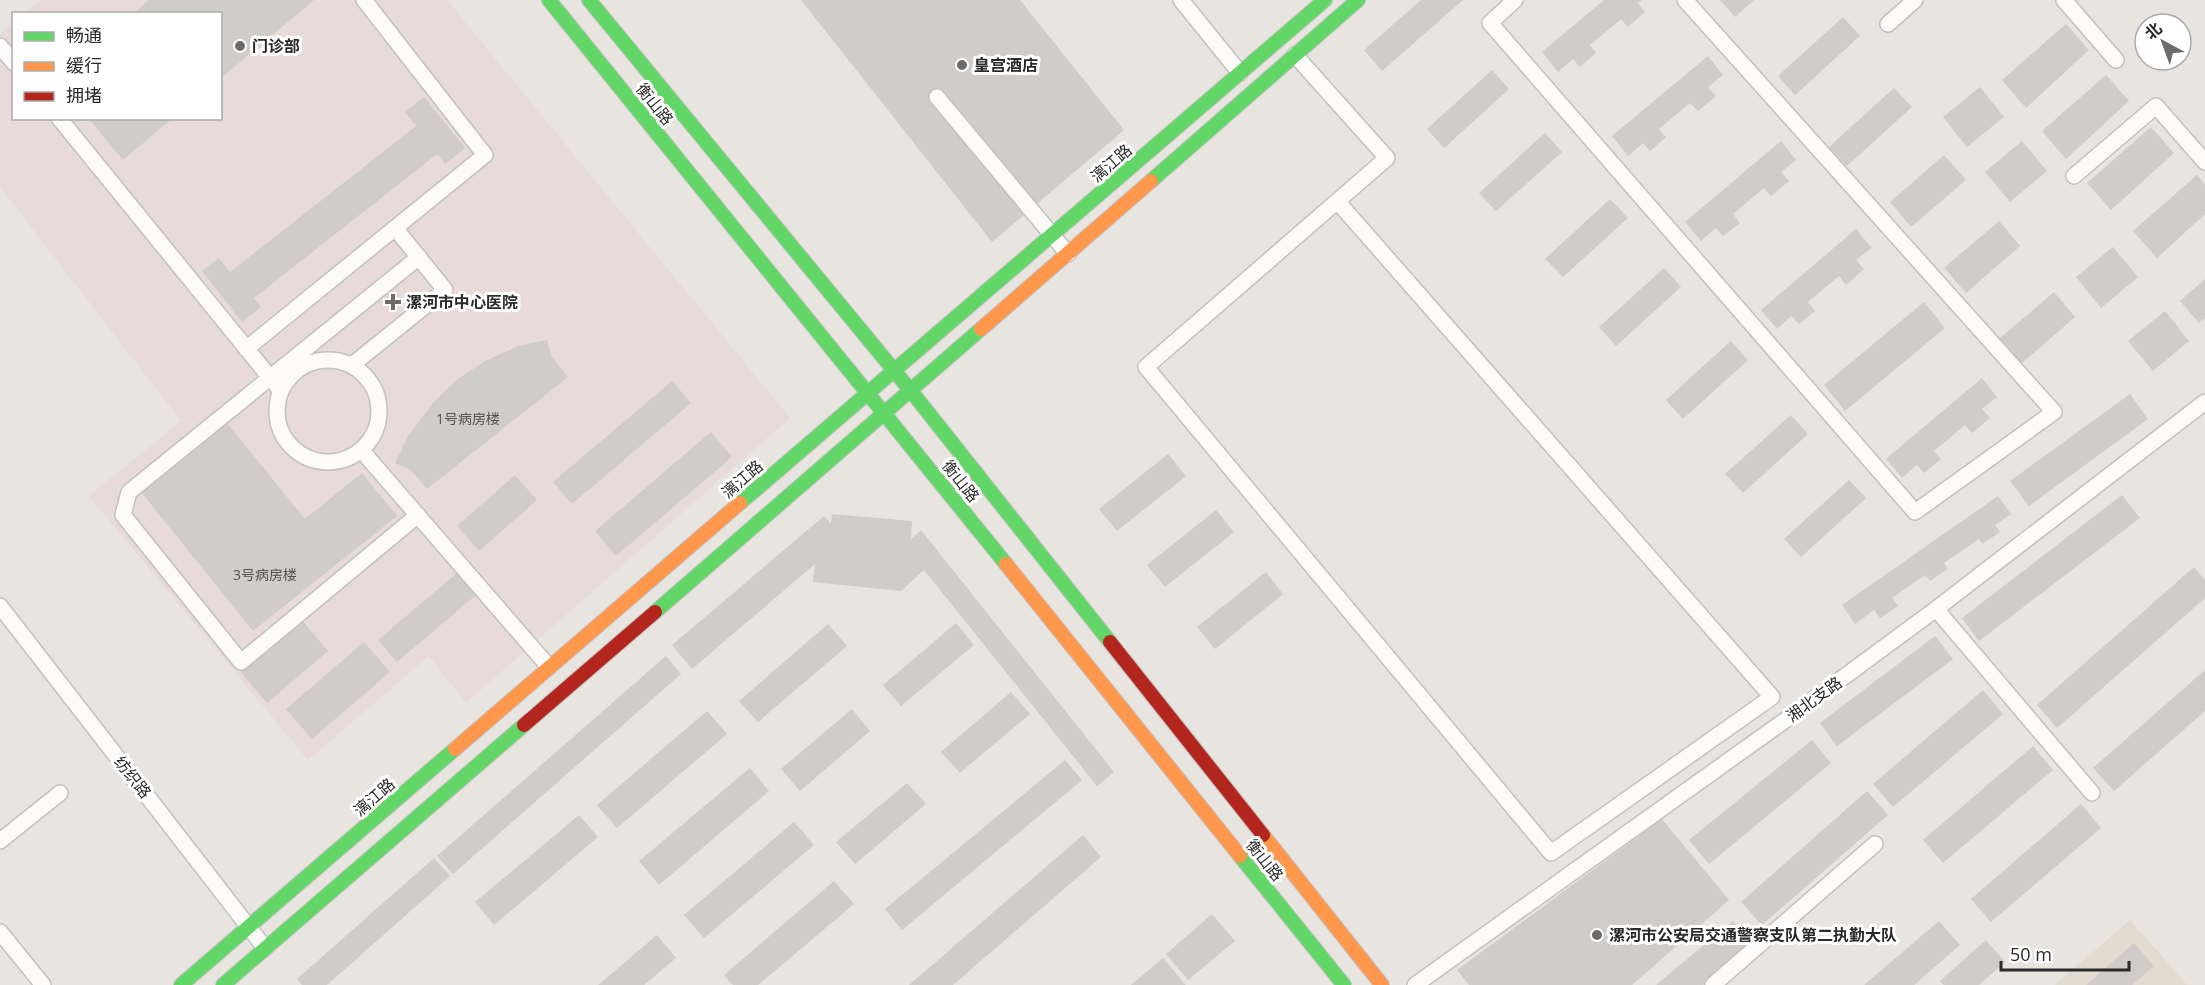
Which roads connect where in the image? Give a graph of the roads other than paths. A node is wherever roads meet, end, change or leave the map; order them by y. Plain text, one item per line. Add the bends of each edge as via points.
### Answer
1 (364, 0) edge
2 (549, 0) edge
3 (589, 0) edge
4 (1182, 0) edge
5 (1325, 0) edge
6 (1358, 0) edge
7 (1515, 0) edge
8 (1685, 0) edge
9 (1915, 0) edge
10 (2064, 0) edge
11 (1888, 24) dead end
12 (0, 46) edge
13 (1296, 55) junction
14 (2116, 60) dead end
15 (12, 61) edge
16 (1240, 73) junction
17 (937, 97) dead end
18 (61, 120) edge
19 (2205, 162) edge
20 (2074, 176) dead end
21 (1337, 201) junction
22 (395, 228) junction
23 (1053, 235) junction
24 (1068, 254) junction
25 (419, 257) junction
26 (246, 348) junction
27 (352, 365) junction
28 (894, 371) junction
29 (269, 377) junction
30 (281, 391) junction
31 (910, 391) junction
32 (868, 393) junction
33 (2205, 402) edge
34 (885, 413) junction
35 (362, 451) junction
36 (418, 515) junction
37 (0, 606) edge
38 (1936, 609) junction
39 (549, 667) junction
40 (2092, 792) dead end
41 (60, 793) dead end
42 (0, 841) edge
43 (1875, 844) dead end
44 (249, 928) junction
45 (2, 938) edge
46 (265, 948) junction
47 (43, 985) edge
48 (182, 985) edge
49 (223, 985) edge
50 (1344, 985) edge
51 (1382, 985) edge
52 (1415, 985) edge
53 (1713, 985) edge

1 - 22 street via 485,155
2 - 32 street, 衡山路
3 - 28 street, 衡山路
4 - 16 street
5 - 16 street, 漓江路
6 - 13 street
7 - 8 street via 1490,23 1915,512 2054,412
9 - 11 street
10 - 14 street
12 - 15 street
13 - 21 street via 1387,158
13 - 24 street
16 - 23 street, 漓江路
17 - 23 street
18 - 26 street
19 - 20 street via 2156,106
21 - 21 street via 1146,367 1551,853 1772,697
22 - 25 street
22 - 26 street
23 - 24 street
23 - 28 street, 漓江路
24 - 31 street
25 - 27 street via 445,290
25 - 29 street
26 - 29 street
27 - 30 street via 319,360 303,366
27 - 35 street via 375,388 380,405 373,437
28 - 31 street, 衡山路
28 - 32 street, 漓江路
29 - 30 street
29 - 36 street via 129,492 123,515 241,662
30 - 35 street via 278,425 285,441 297,453 313,461 330,463 347,460
31 - 34 street
31 - 51 street, 衡山路
32 - 34 street, 衡山路
32 - 39 street, 漓江路
33 - 38 street, 湘北支路
34 - 46 street
34 - 50 street, 衡山路
35 - 36 street
36 - 39 street
37 - 44 street, 纺织路
38 - 40 street
38 - 52 street, 湘北支路
39 - 44 street, 漓江路
41 - 42 street
43 - 53 street
44 - 46 street, 纺织路
44 - 48 street, 漓江路
45 - 47 street
46 - 49 street

